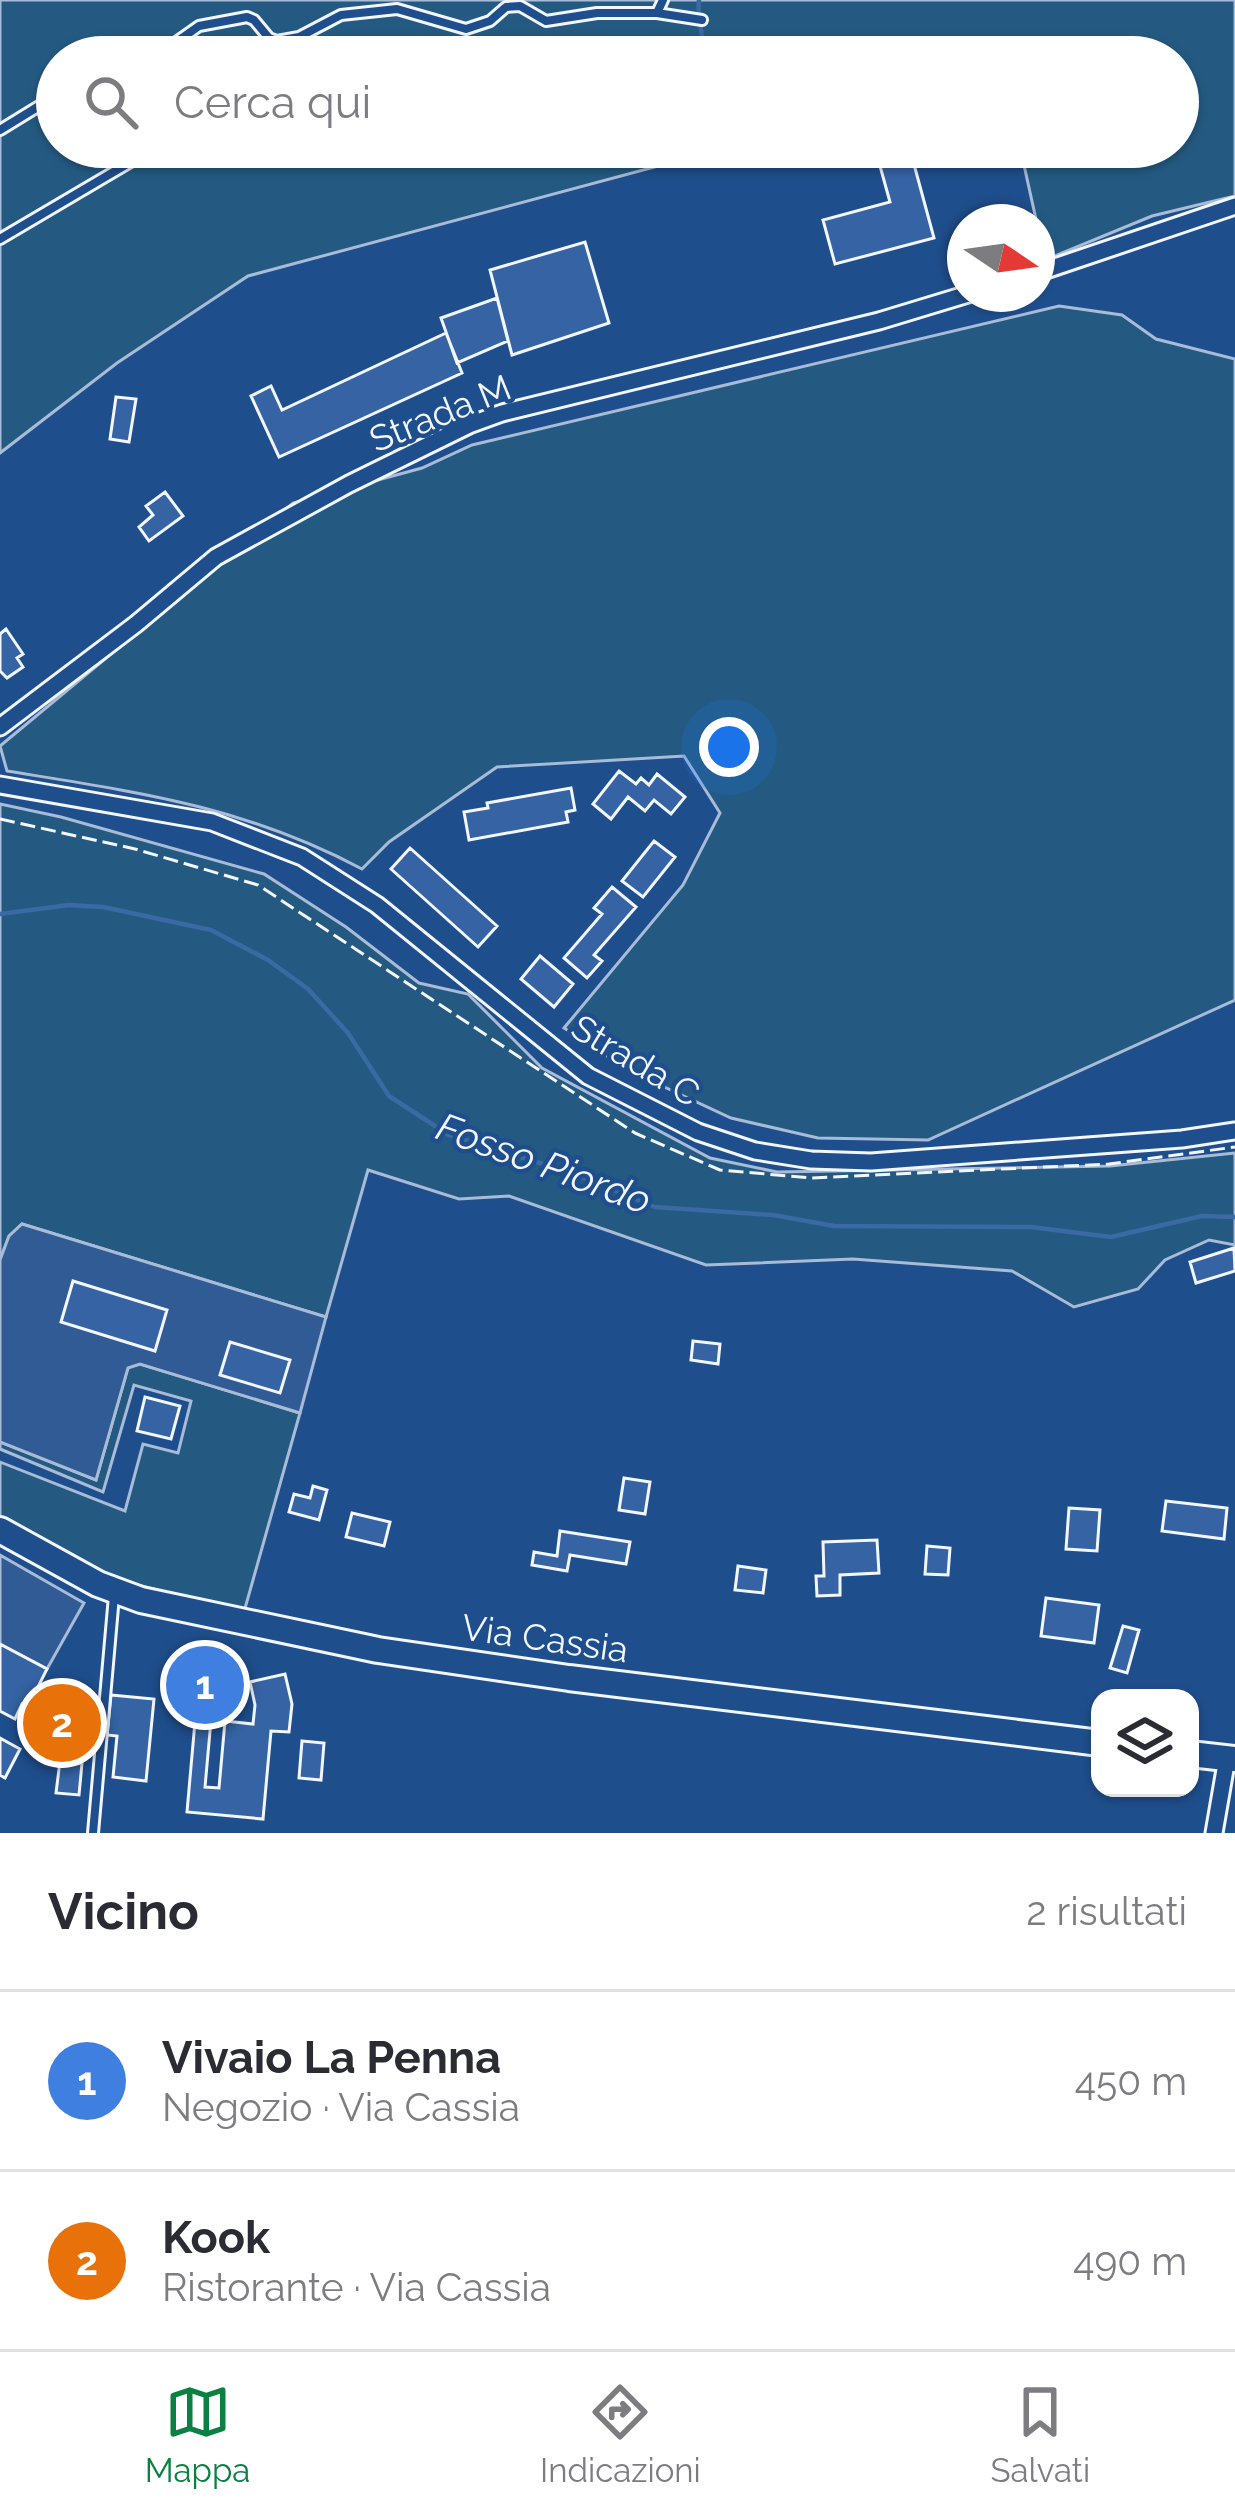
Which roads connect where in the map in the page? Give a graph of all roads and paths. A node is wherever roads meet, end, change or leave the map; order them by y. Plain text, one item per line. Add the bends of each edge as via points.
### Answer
1 (663, 0) edge
2 (657, 13) junction
3 (698, 20) dead end
4 (185, 36) edge
5 (267, 36) edge
6 (301, 36) edge
7 (36, 108) edge
8 (0, 130) edge
9 (120, 168) edge
10 (1235, 206) edge
11 (0, 239) edge
12 (1055, 267) edge
13 (947, 300) edge
14 (0, 727) edge
15 (0, 785) edge
16 (1235, 1131) edge
17 (0, 1530) edge
18 (115, 1592) junction
19 (1091, 1742) edge
20 (1199, 1755) edge
21 (1231, 1758) edge
22 (93, 1833) edge
23 (1214, 1833) edge

1 - 2 lane
2 - 3 lane
2 - 6 lane via 546,21 506,7 466,29 398,9 341,15
4 - 5 lane via 247,17
7 - 8 lane
9 - 11 lane
10 - 12 street
13 - 14 street, Strada M via 469,425 216,557
15 - 16 street, Strada C via 212,822 302,857 377,905 588,1076 686,1127 755,1151 871,1162
17 - 18 main road, Via Cassia
18 - 19 main road, Via Cassia via 473,1665
18 - 22 lane
20 - 21 main road
21 - 23 street

